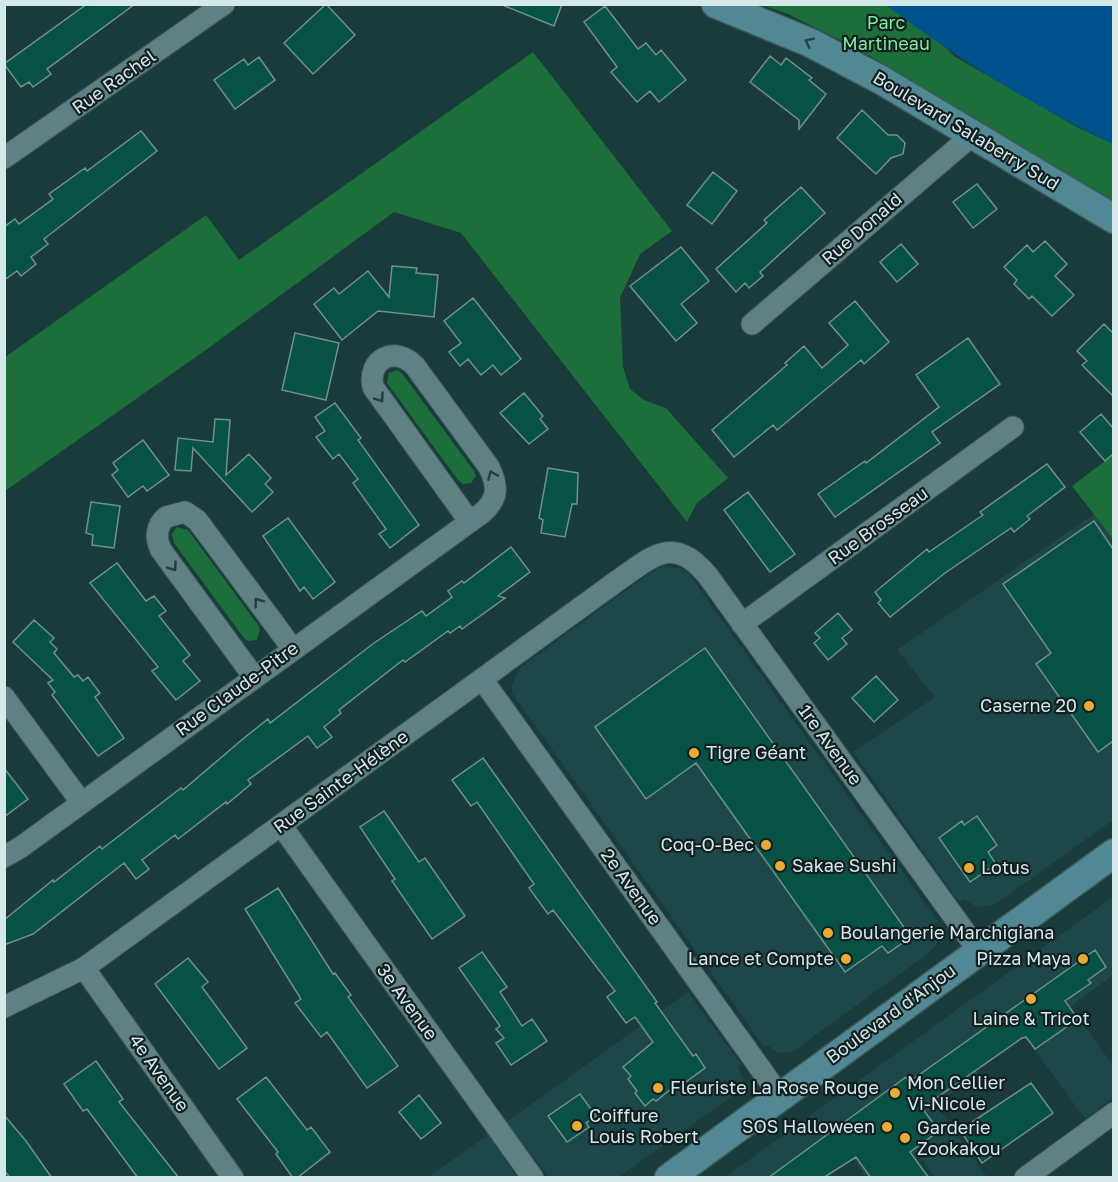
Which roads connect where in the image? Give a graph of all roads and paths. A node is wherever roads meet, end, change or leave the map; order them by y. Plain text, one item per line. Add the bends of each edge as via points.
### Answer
1 (224, 4) edge
2 (716, 4) edge
3 (971, 132) junction
4 (4, 158) edge
5 (1113, 219) edge
6 (752, 324) dead end
7 (1013, 427) dead end
8 (470, 522) junction
9 (673, 551) joint
10 (742, 624) junction
11 (293, 649) junction
12 (254, 677) junction
13 (482, 679) junction
14 (4, 697) edge
15 (81, 802) junction
16 (280, 825) junction
17 (1113, 853) edge
18 (4, 857) edge
19 (978, 950) junction
20 (84, 968) junction
21 (4, 1007) edge
22 (780, 1096) junction
23 (1113, 1113) edge
24 (233, 1178) edge
25 (533, 1178) edge
26 (669, 1178) edge
27 (1025, 1178) edge

1 - 4 street, Rue Rachel
3 -> 2 street, Boulevard Salaberry Sud via 811,43
3 - 5 street, Boulevard Salaberry Sud
3 - 6 street, Rue Donald via 962,144
7 - 10 street, Rue Brosseau
8 -> 8 street, Rue Claude-Pitre via 494,500 496,486 489,467 409,360 395,355 382,359 374,371 373,387
8 - 11 street, Rue Claude-Pitre
9 - 10 street, 1re Avenue via 700,565
9 - 13 street, Rue Sainte-Hélène via 648,560
10 - 19 street, 1re Avenue
11 - 12 street, Rue Claude-Pitre
11 -> 12 street via 198,520 185,512 166,517 158,528 161,550
12 - 15 street, Rue Claude-Pitre
13 - 16 street, Rue Sainte-Hélène
13 - 22 street, 2e Avenue
14 - 15 street
15 - 18 street, Rue Claude-Pitre
16 - 20 street, Rue Sainte-Hélène
16 - 25 street, 3e Avenue
17 - 19 street, Boulevard d'Anjou
19 - 22 street, Boulevard d'Anjou
20 - 21 street, Rue Sainte-Hélène
20 - 24 street, 4e Avenue
22 - 26 street, Boulevard d'Anjou
23 - 27 street

